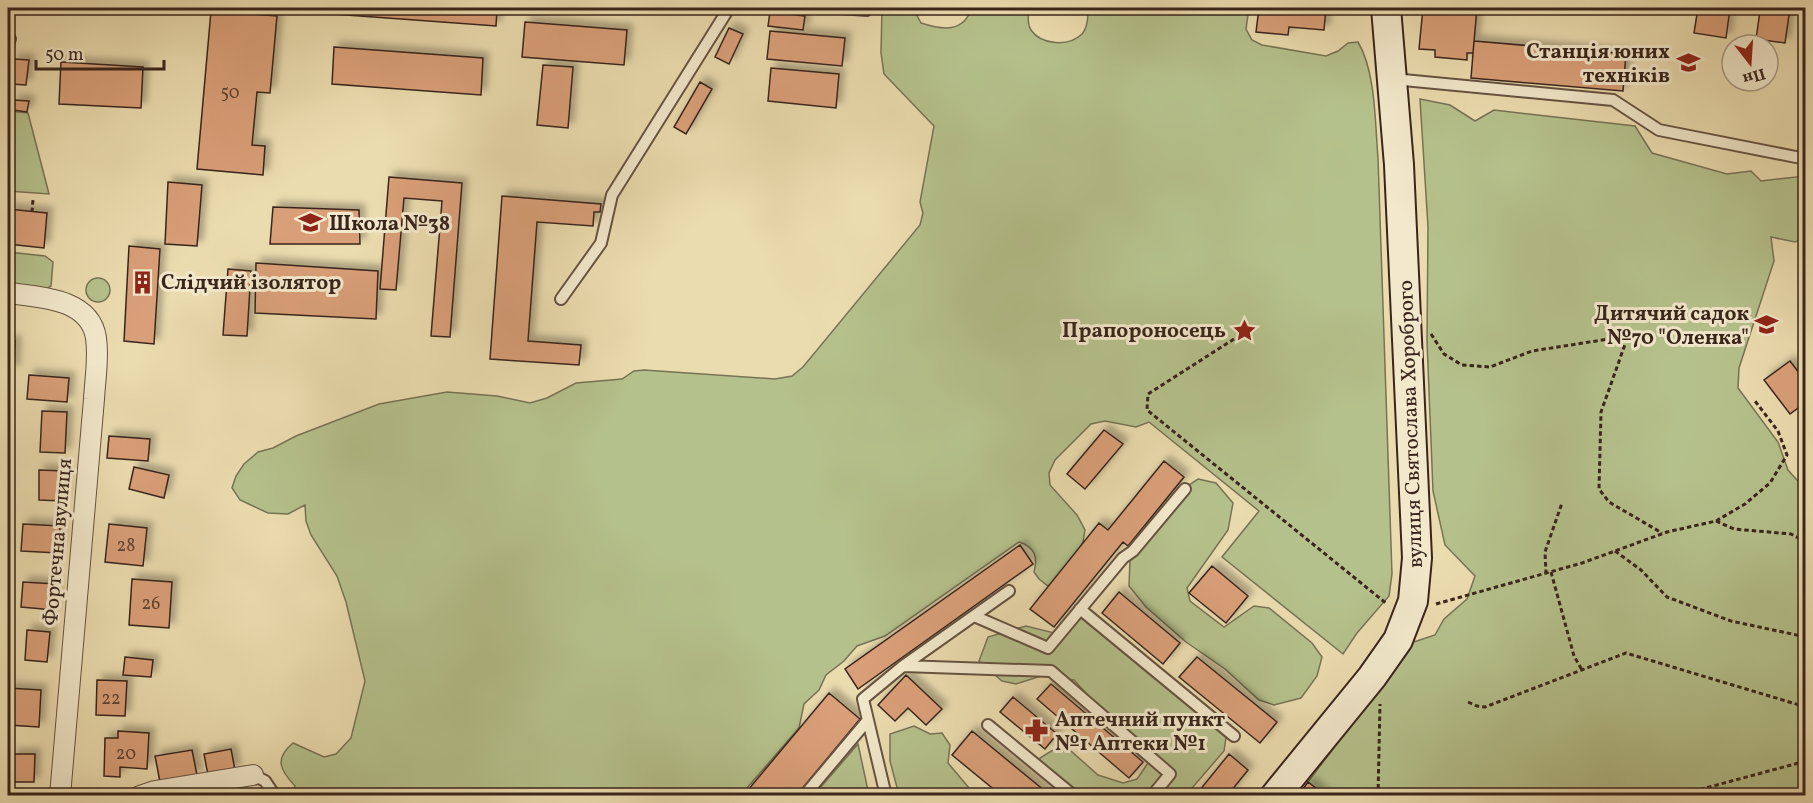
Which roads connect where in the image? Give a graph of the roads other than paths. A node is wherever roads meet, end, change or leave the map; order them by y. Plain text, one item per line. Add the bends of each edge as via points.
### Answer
1 (729, 8) edge
2 (841, 8) edge
3 (867, 8) edge
4 (1386, 8) edge
5 (1392, 79) junction
6 (1806, 159) edge
7 (8, 293) edge
8 (561, 299) dead end
9 (1185, 489) dead end
10 (1009, 591) dead end
11 (1080, 609) junction
12 (974, 616) junction
13 (903, 666) junction
14 (868, 720) junction
15 (988, 725) dead end
16 (1234, 736) dead end
17 (253, 774) joint
18 (60, 795) edge
19 (140, 795) edge
20 (275, 795) edge
21 (804, 795) edge
22 (886, 795) edge
23 (1074, 795) edge
24 (1152, 795) edge
25 (1275, 795) edge

1 - 8 lane via 612,195 601,243
2 - 3 lane
4 - 5 main road, вулиця Святослава Хороброго
5 - 6 lane via 1613,100 1659,130
5 - 25 main road, вулиця Святослава Хороброго via 1417,558 1413,601 1398,640 1372,677
7 - 18 street, Фортечна вулиця via 68,303 83,314 96,336
9 - 11 lane
10 - 12 lane
11 - 12 lane via 1048,648
11 - 16 lane
12 - 13 lane
13 - 14 lane via 863,699
13 - 24 lane via 1051,672 1170,774
14 - 21 lane
14 - 22 lane
15 - 23 lane
17 - 19 street
17 - 20 lane via 265,781

